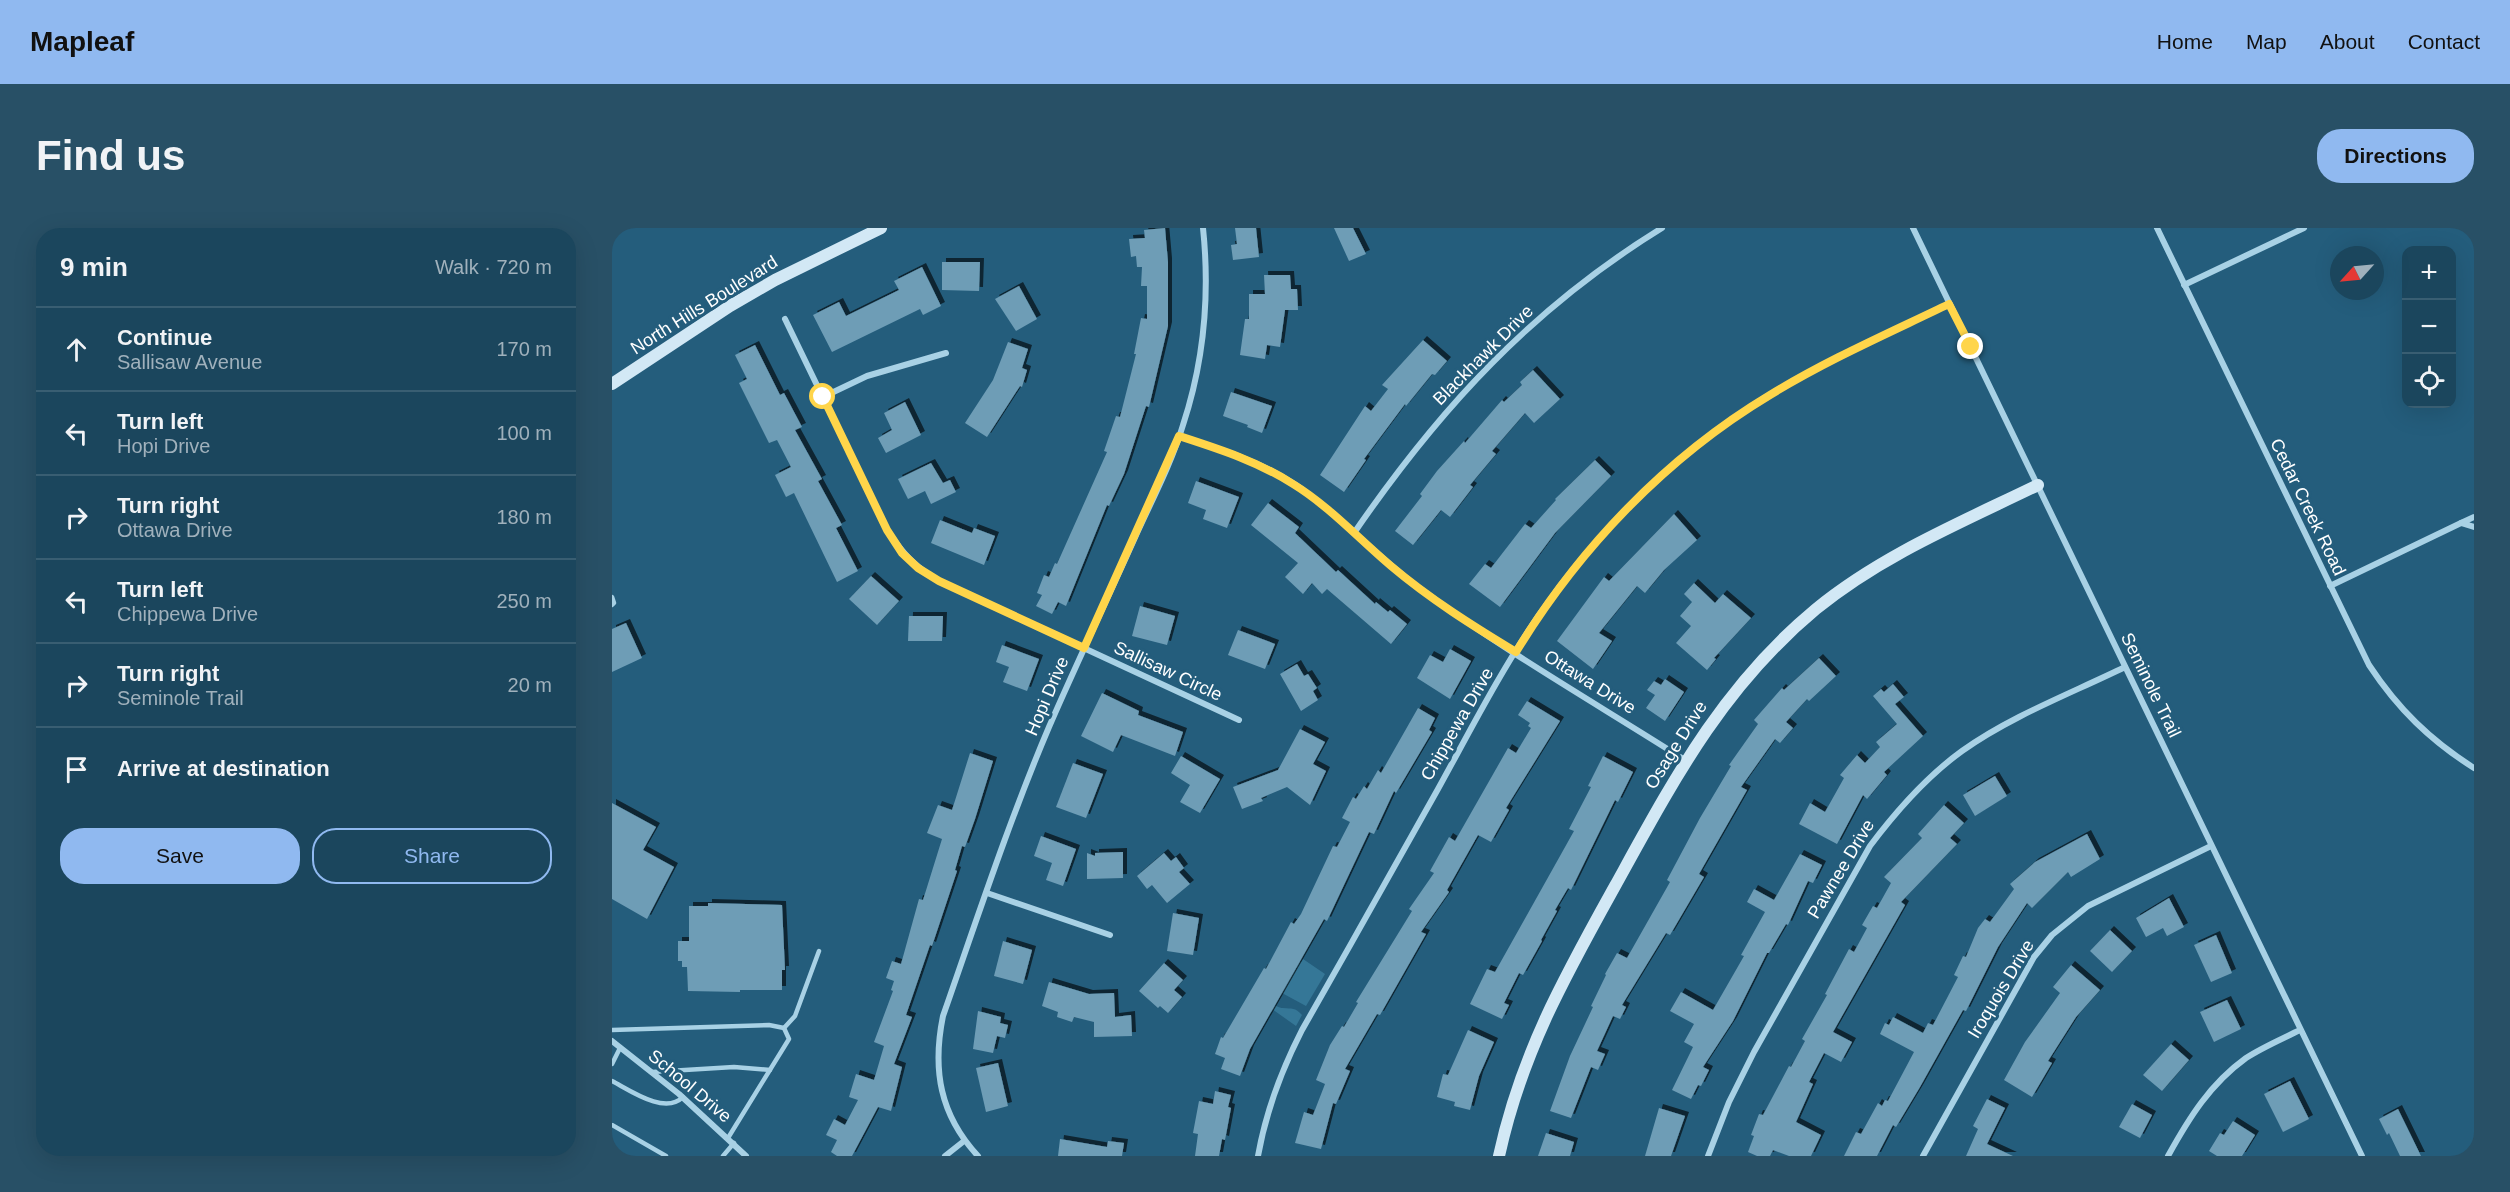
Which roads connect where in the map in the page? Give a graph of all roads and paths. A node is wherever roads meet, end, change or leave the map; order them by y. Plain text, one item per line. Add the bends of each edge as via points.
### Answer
1 (1203, 228) edge
2 (1662, 228) edge
3 (1913, 228) edge
4 (2157, 228) edge
5 (2304, 228) edge
6 (878, 229) edge
7 (2184, 285) junction
8 (1949, 304) junction
9 (785, 319) dead end
10 (946, 353) dead end
11 (612, 384) edge
12 (823, 397) junction
13 (1179, 436) junction
14 (2038, 485) junction
15 (2474, 517) edge
16 (2461, 523) junction
17 (2474, 527) edge
18 (1354, 533) junction
19 (2330, 586) junction
20 (612, 597) edge
21 (612, 605) edge
22 (1084, 648) junction
23 (1516, 652) junction
24 (2125, 667) junction
25 (1239, 720) dead end
26 (1685, 760) junction
27 (2474, 768) edge
28 (2211, 846) junction
29 (987, 893) junction
30 (1110, 935) dead end
31 (819, 951) dead end
32 (784, 1028) junction
33 (612, 1030) edge
34 (2300, 1030) junction
35 (612, 1041) edge
36 (621, 1048) junction
37 (612, 1064) edge
38 (770, 1070) junction
39 (652, 1072) junction
40 (612, 1081) edge
41 (683, 1097) junction
42 (612, 1125) edge
43 (728, 1138) junction
44 (964, 1141) junction
45 (734, 1143) junction
46 (666, 1156) edge
47 (723, 1156) edge
48 (746, 1156) edge
49 (945, 1156) edge
50 (978, 1156) edge
51 (1258, 1156) edge
52 (1499, 1156) edge
53 (1708, 1156) edge
54 (1923, 1156) edge
55 (2168, 1156) edge
56 (2362, 1156) edge

1 - 13 street, Hopi Drive via 1205,318 1199,361
2 - 18 street, Blackhawk Drive via 1561,300 1482,372 1411,454
3 - 8 street, Seminole Trail
4 - 7 street, Cedar Creek Road
5 - 7 street
6 - 11 street, North Hills Boulevard via 730,306
7 - 19 street, Cedar Creek Road
8 - 14 street, Seminole Trail
8 - 23 street, Chippewa Drive via 1793,381 1712,434 1668,470 1598,540
9 - 12 street, Sallisaw Circle
10 - 12 street via 867,376
12 - 22 street, Sallisaw Circle via 902,553 939,581
13 - 18 street, Ottawa Drive via 1264,467 1315,499
13 - 22 street, Hopi Drive
14 - 24 street, Seminole Trail
14 - 26 street, Osage Drive via 1874,567 1817,608 1737,687
15 - 16 street
16 - 17 street
16 - 19 street
18 - 23 street, Ottawa Drive via 1421,590
19 - 27 street, Cedar Creek Road via 2369,665 2392,698 2435,742
20 - 21 lane
22 - 25 street, Sallisaw Circle
22 - 29 street, Hopi Drive via 1022,795
23 - 26 street, Ottawa Drive
23 - 51 street, Chippewa Drive via 1288,1058 1270,1102
24 - 28 street, Seminole Trail
24 - 53 street, Pawnee Drive via 1963,750 1932,775 1890,819 1854,873 1754,1052
26 - 52 street, Osage Drive via 1543,1020 1525,1064
28 - 34 street, Seminole Trail
28 - 54 street, Iroquois Drive via 2088,906 2052,935 2034,957
29 - 30 street
29 - 44 street, Hopi Drive via 939,1040 942,1090
31 - 32 lane via 795,1016
32 - 33 lane via 769,1025
32 - 38 lane via 789,1039
34 - 55 street via 2246,1058 2222,1078 2191,1114
34 - 56 street, Seminole Trail
35 - 36 street, School Drive
36 - 37 lane
36 - 39 street, School Drive
38 - 39 lane via 734,1067
38 - 43 lane
39 - 41 street, School Drive
40 - 41 lane via 669,1105
41 - 43 street, School Drive
42 - 46 lane
43 - 45 street, School Drive
44 - 49 street
44 - 50 street, Hopi Drive
45 - 47 lane
45 - 48 street, School Drive

